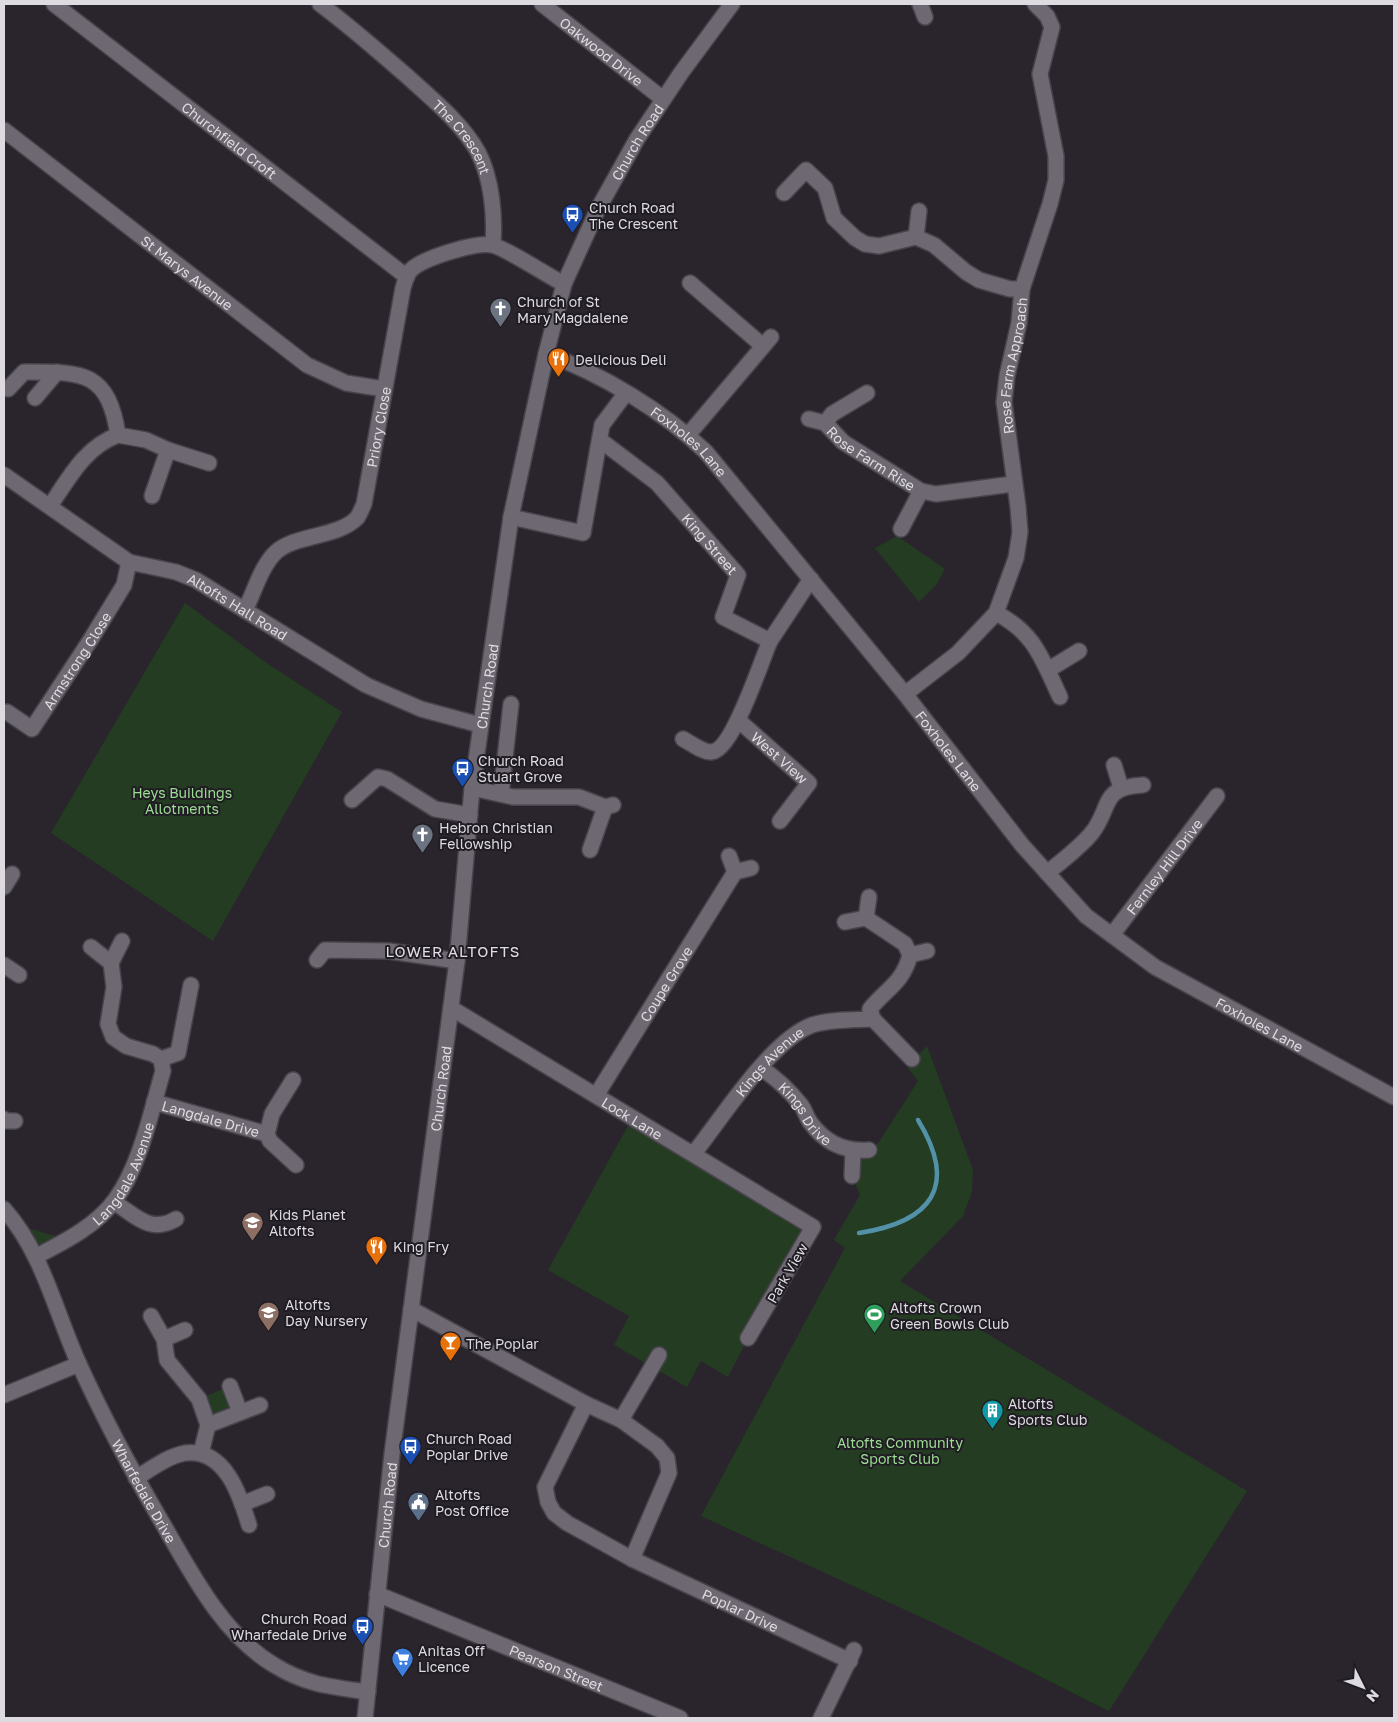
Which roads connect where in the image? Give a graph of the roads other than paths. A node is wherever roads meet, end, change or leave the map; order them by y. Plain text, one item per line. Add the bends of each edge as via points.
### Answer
1 (54, 4) edge
2 (320, 4) edge
3 (542, 4) edge
4 (730, 4) edge
5 (1038, 4) edge
6 (663, 99) junction
7 (4, 130) edge
8 (784, 193) dead end
9 (920, 210) dead end
10 (916, 237) junction
11 (493, 245) junction
12 (407, 276) junction
13 (690, 283) dead end
14 (564, 284) junction
15 (1022, 289) junction
16 (546, 354) junction
17 (57, 372) junction
18 (8, 389) dead end
19 (384, 389) junction
20 (626, 393) junction
21 (867, 393) dead end
22 (35, 398) dead end
23 (809, 419) dead end
24 (825, 423) junction
25 (118, 435) junction
26 (688, 435) junction
27 (600, 440) junction
28 (168, 450) junction
29 (209, 463) dead end
30 (4, 475) edge
31 (1013, 484) junction
32 (921, 491) junction
33 (152, 496) dead end
34 (50, 506) junction
35 (511, 517) junction
36 (901, 530) dead end
37 (129, 562) junction
38 (811, 579) junction
39 (246, 610) junction
40 (996, 613) junction
41 (770, 641) junction
42 (1080, 651) dead end
43 (1048, 670) junction
44 (906, 694) junction
45 (1060, 696) dead end
46 (511, 704) dead end
47 (7, 712) dead end
48 (738, 720) junction
49 (480, 725) junction
50 (683, 739) dead end
51 (1114, 765) dead end
52 (1143, 785) dead end
53 (472, 788) junction
54 (1121, 788) junction
55 (500, 794) junction
56 (1217, 796) dead end
57 (352, 800) dead end
58 (470, 815) junction
59 (780, 821) dead end
60 (590, 850) dead end
61 (729, 856) dead end
62 (751, 868) dead end
63 (734, 872) junction
64 (1047, 873) junction
65 (12, 874) dead end
66 (4, 887) edge
67 (869, 897) dead end
68 (866, 918) junction
69 (845, 922) dead end
70 (1112, 935) junction
71 (122, 941) dead end
72 (91, 947) dead end
73 (322, 948) dead end
74 (927, 951) dead end
75 (910, 955) junction
76 (458, 961) junction
77 (111, 963) junction
78 (4, 965) edge
79 (19, 975) dead end
80 (191, 985) dead end
81 (452, 1008) junction
82 (873, 1019) junction
83 (905, 1058) dead end
84 (161, 1059) junction
85 (760, 1068) junction
86 (293, 1080) dead end
87 (597, 1094) junction
88 (1394, 1097) edge
89 (154, 1102) junction
90 (267, 1134) junction
91 (870, 1150) dead end
92 (853, 1151) junction
93 (694, 1153) junction
94 (296, 1165) dead end
95 (852, 1176) dead end
96 (114, 1202) junction
97 (4, 1209) edge
98 (171, 1227) dead end
99 (813, 1227) joint
100 (37, 1256) junction
101 (411, 1308) junction
102 (151, 1316) dead end
103 (185, 1330) dead end
104 (748, 1338) dead end
105 (164, 1339) junction
106 (659, 1355) dead end
107 (79, 1364) junction
108 (230, 1386) dead end
109 (4, 1395) edge
110 (586, 1404) junction
111 (260, 1405) dead end
112 (240, 1412) junction
113 (621, 1420) junction
114 (208, 1425) junction
115 (201, 1453) junction
116 (136, 1478) junction
117 (267, 1494) dead end
118 (242, 1504) junction
119 (249, 1526) dead end
120 (632, 1559) junction
121 (377, 1594) junction
122 (368, 1692) junction
123 (365, 1718) edge
124 (680, 1718) edge
125 (821, 1718) edge

1 - 12 street, Churchfield Croft
2 - 11 street, The Crescent via 350,26 437,103 478,152 490,197
3 - 6 street, Oakwood Drive
4 - 6 street, Church Road
5 - 15 street, Rose Farm Approach via 1052,27 1040,74 1056,156 1056,180
6 - 14 street, Church Road via 616,175
7 - 19 street, St Marys Avenue via 307,366 346,383
8 - 10 street via 806,170 825,188 834,218 855,238 865,244 879,246
9 - 10 street
10 - 15 street via 934,245 979,280
11 - 12 street via 476,244 440,256 412,269
11 - 14 street
12 - 19 street, Priory Close
13 - 26 street via 767,342
14 - 16 street, Church Road
15 - 31 street, Rose Farm Approach via 1004,402
16 - 20 street, Foxholes Lane via 588,371
16 - 35 street, Church Road
17 - 18 street via 24,372
17 - 22 street
17 - 25 street via 72,372 100,386 109,398
19 - 39 street, Priory Close via 364,504 356,518 321,535 288,544 275,553
20 - 26 street, Foxholes Lane
20 - 27 street via 602,425
21 - 24 street, Rose Farm Rise via 832,414
23 - 24 street, Rose Farm Rise
24 - 32 street, Rose Farm Rise via 843,442
25 - 28 street via 146,440
25 - 34 street via 100,443 84,457
26 - 38 street, Foxholes Lane via 724,472
27 - 35 street via 583,533
27 - 41 street, King Street via 657,483 738,575 723,617
28 - 29 street
28 - 33 street
30 - 34 street, Altofts Hall Road
31 - 32 street, Rose Farm Rise via 936,494
31 - 40 street, Rose Farm Approach via 1020,532 1016,558
32 - 36 street, Rose Farm Rise
34 - 37 street, Altofts Hall Road
35 - 49 street, Church Road
37 - 39 street, Altofts Hall Road via 176,572 196,580
37 - 47 street, Armstrong Close via 124,585 32,729
38 - 41 street
38 - 44 street, Foxholes Lane
39 - 49 street, Altofts Hall Road via 366,685 421,709
40 - 43 street via 1025,633
40 - 44 street, Rose Farm Approach via 958,653
41 - 48 street, West View
42 - 43 street
43 - 45 street
44 - 64 street, Foxholes Lane
46 - 55 street
48 - 50 street, West View via 720,749 702,750
48 - 59 street, West View via 809,783
49 - 53 street, Church Road
51 - 54 street
52 - 54 street
53 - 55 street
53 - 58 street, Church Road
54 - 64 street via 1108,801 1093,832
55 - 60 street via 537,798 579,797 609,806
56 - 70 street, Fernley Hill Drive
57 - 58 street via 378,777 435,809
58 - 76 street, Church Road
61 - 63 street
62 - 63 street
63 - 87 street, Coupe Grove
64 - 70 street, Foxholes Lane via 1080,910
65 - 66 street
67 - 68 street
68 - 69 street
68 - 75 street via 904,944
70 - 88 street, Foxholes Lane via 1155,967
71 - 77 street
72 - 77 street
73 - 76 street via 389,951
74 - 75 street
75 - 82 street via 908,966 898,980 870,1009
76 - 81 street, Church Road
77 - 84 street via 114,987 108,1024 113,1037 126,1046
78 - 79 street
80 - 84 street via 178,1053
81 - 87 street, Lock Lane
81 - 101 street, Church Road
82 - 83 street
82 - 85 street, Kings Avenue via 814,1025 796,1033
84 - 89 street, Langdale Avenue via 163,1071
85 - 92 street, Kings Drive via 792,1094 816,1130 826,1139
85 - 93 street, Kings Avenue
86 - 90 street, Langdale Drive via 272,1114
87 - 93 street, Lock Lane
89 - 90 street, Langdale Drive
89 - 96 street, Langdale Avenue via 131,1174
90 - 94 street, Langdale Drive via 270,1141
91 - 92 street, Kings Drive
92 - 95 street
93 - 99 street, Lock Lane
96 - 98 street via 143,1221
96 - 100 street, Langdale Avenue via 68,1240
97 - 100 street, Wharfedale Drive
99 - 104 street, Park View via 766,1322
100 - 107 street, Wharfedale Drive
101 - 110 street
101 - 121 street, Church Road
102 - 105 street
103 - 105 street
105 - 114 street via 167,1360 199,1399
106 - 113 street
107 - 109 street
107 - 116 street, Wharfedale Drive
108 - 112 street
110 - 113 street
110 - 120 street, Poplar Drive via 545,1486 548,1502 554,1513 567,1523
111 - 112 street
112 - 114 street
113 - 120 street via 658,1446 667,1458 669,1472
114 - 115 street
115 - 116 street via 184,1453
115 - 118 street via 225,1471
116 - 122 street, Wharfedale Drive via 195,1578 245,1643 274,1665 318,1686
117 - 118 street
118 - 119 street
120 - 125 street, Poplar Drive via 852,1656
121 - 122 street, Church Road
121 - 124 street, Pearson Street
122 - 123 street, Church Road

